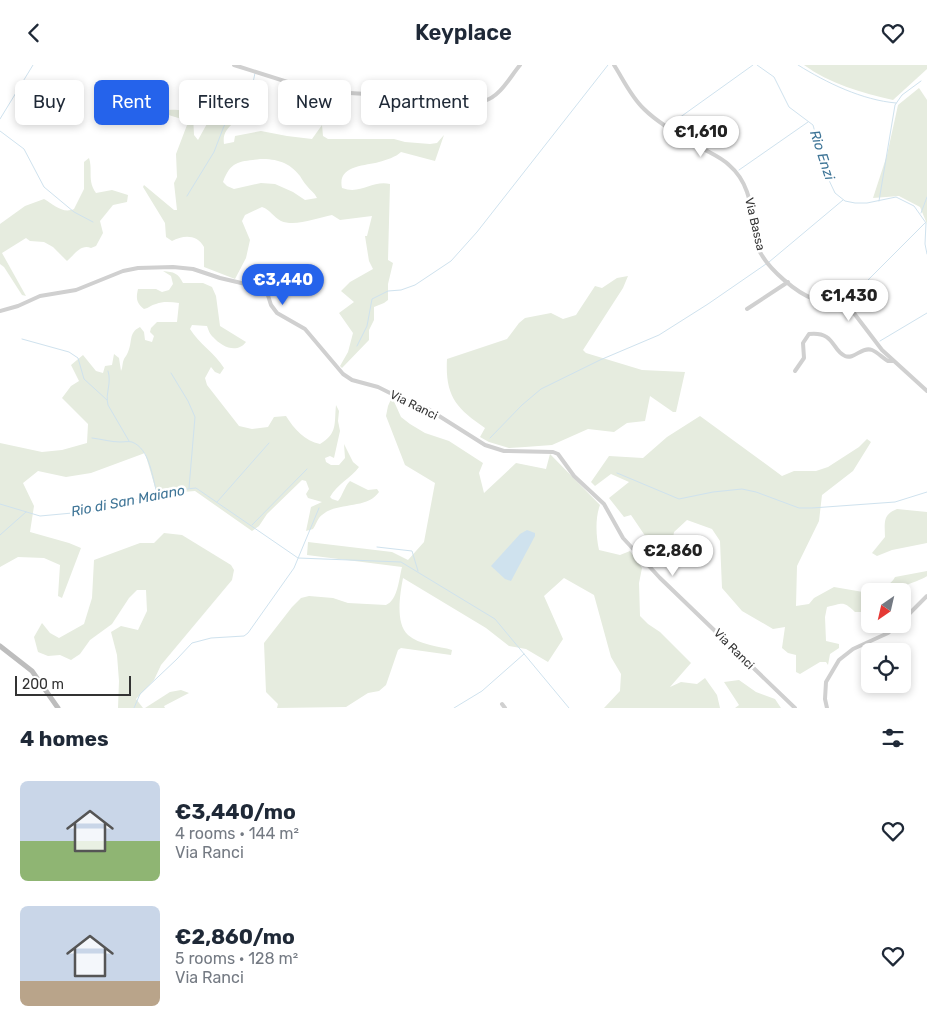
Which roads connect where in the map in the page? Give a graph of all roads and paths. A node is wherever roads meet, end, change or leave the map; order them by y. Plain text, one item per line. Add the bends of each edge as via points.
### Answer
1 (234, 65) edge
2 (520, 65) edge
3 (614, 65) edge
4 (788, 282) junction
5 (747, 309) dead end
6 (0, 311) edge
7 (893, 361) junction
8 (795, 371) dead end
9 (927, 391) edge
10 (927, 596) edge
11 (911, 612) edge
12 (888, 633) edge
13 (0, 646) edge
14 (58, 708) edge
15 (795, 708) edge
16 (827, 708) edge

1 - 2 street via 329,93 484,101 497,94
3 - 4 street, Via Bassa via 638,103 648,112 736,171 746,188 760,252
4 - 5 street
4 - 7 street, Via Bassa via 814,299 839,303 850,309
6 - 15 street, Via Ranci via 40,296 76,290 138,268 193,269 220,278 265,286 277,313 305,329 347,377 428,409 490,446 504,451 558,454 574,476 604,504 617,530 648,565
7 - 8 street via 867,349 849,357 839,351 829,338 809,334 804,343 804,358
7 - 9 street, Via Bassa
10 - 11 street
12 - 16 street via 853,649 839,660 826,682
13 - 14 street via 32,671

